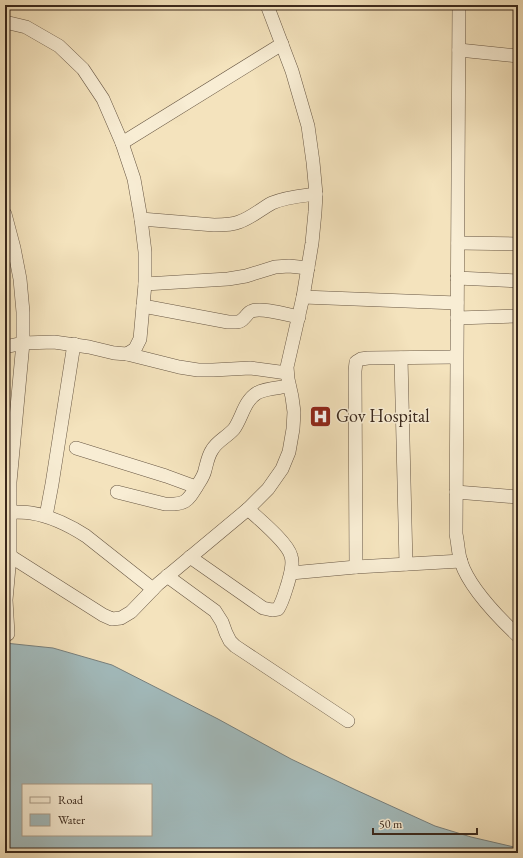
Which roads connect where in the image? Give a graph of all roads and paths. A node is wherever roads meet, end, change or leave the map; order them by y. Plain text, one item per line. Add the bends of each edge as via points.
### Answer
1 (267, 5) edge
2 (459, 5) edge
3 (5, 22) edge
4 (282, 44) junction
5 (459, 50) junction
6 (518, 56) edge
7 (122, 143) junction
8 (316, 194) junction
9 (5, 214) edge
10 (141, 219) junction
11 (458, 244) junction
12 (518, 244) edge
13 (308, 268) junction
14 (457, 278) junction
15 (518, 281) edge
16 (145, 284) junction
17 (303, 297) junction
18 (457, 303) junction
19 (143, 306) junction
20 (518, 316) edge
21 (298, 317) junction
22 (457, 318) junction
23 (23, 343) junction
24 (74, 344) junction
25 (5, 347) edge
26 (127, 354) junction
27 (456, 356) junction
28 (402, 358) junction
29 (288, 373) junction
30 (289, 386) junction
31 (76, 448) dead end
32 (196, 487) junction
33 (117, 492) dead end
34 (456, 492) junction
35 (518, 497) edge
36 (248, 509) junction
37 (10, 512) junction
38 (46, 516) junction
39 (190, 557) junction
40 (461, 561) junction
41 (406, 564) junction
42 (8, 565) edge
43 (356, 567) junction
44 (291, 572) junction
45 (167, 576) junction
46 (153, 589) junction
47 (8, 634) dead end
48 (518, 636) edge
49 (348, 721) dead end

1 - 4 street
2 - 5 street
3 - 7 street via 26,27 59,46 83,69 103,99
4 - 7 street
4 - 8 street via 308,126
5 - 6 street
5 - 11 street
7 - 10 street via 134,179
8 - 10 street via 273,203 238,223 224,225
8 - 13 street
9 - 23 street via 20,279
10 - 16 street
11 - 12 street
11 - 14 street
13 - 16 street via 275,267 228,279
13 - 17 street
14 - 15 street
14 - 18 street
16 - 19 street
17 - 18 street
17 - 21 street
18 - 22 street
19 - 21 street via 228,322 242,320 251,311 258,309
19 - 26 street via 140,339 135,349
20 - 22 street
21 - 29 street via 287,367
22 - 27 street
23 - 24 street
23 - 25 street
23 - 37 street via 11,468
24 - 26 street
24 - 38 street
26 - 29 street via 198,370 250,368
27 - 28 street
27 - 34 street
28 - 41 street
28 - 43 street via 368,358 356,362
29 - 30 street
30 - 32 street via 265,390 250,399 234,428 211,450 205,472
30 - 36 street via 294,412 289,452 282,469 268,489
31 - 32 street
32 - 33 street via 188,500 173,504
34 - 35 street
34 - 40 street via 456,534
36 - 39 street
36 - 44 street via 289,550 292,557
37 - 38 street
37 - 42 street
38 - 46 street via 86,536
39 - 44 street via 263,608 272,610 278,609 281,604
39 - 45 street
40 - 41 street
40 - 48 street via 477,591
41 - 43 street
42 - 46 street via 112,618 121,618 131,612
42 - 47 street
43 - 44 street
45 - 46 street
45 - 49 street via 215,611 235,646

